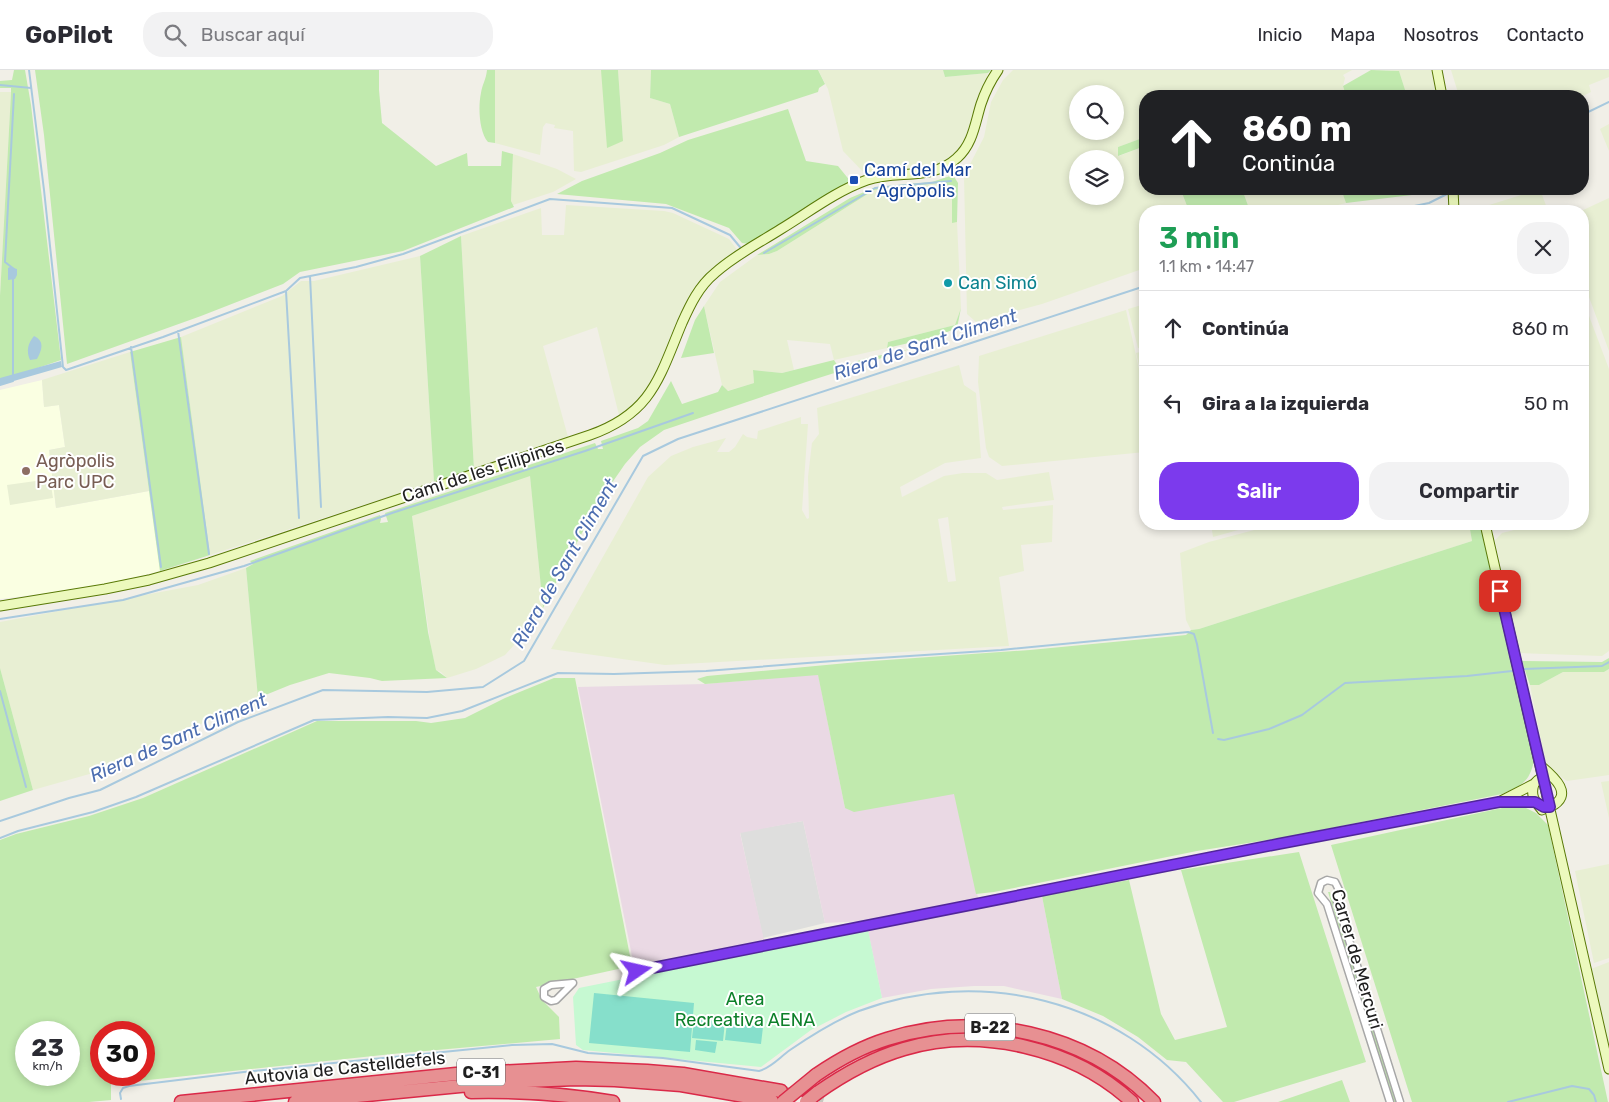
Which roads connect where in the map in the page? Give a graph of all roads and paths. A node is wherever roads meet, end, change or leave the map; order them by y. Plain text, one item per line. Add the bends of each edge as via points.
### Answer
1 (998, 70) edge
2 (1437, 70) edge
3 (1441, 90) edge
4 (1486, 530) edge
5 (0, 606) edge
6 (1548, 778) junction
7 (1534, 784) junction
8 (1499, 802) junction
9 (1537, 804) junction
10 (1550, 807) junction
11 (1553, 821) junction
12 (637, 971) dead end
13 (1609, 1069) edge
14 (410, 1091) junction
15 (779, 1098) edge
16 (818, 1100) edge
17 (182, 1102) edge
18 (295, 1102) edge
19 (613, 1102) edge
20 (806, 1102) edge
21 (1132, 1102) edge
22 (1154, 1102) edge
23 (1390, 1102) edge
24 (1400, 1102) edge

1 - 5 main road, Camí de les Filipines via 984,95 971,139 958,157 945,167 929,173 888,176 855,185 735,258 710,277 690,306 656,385 632,413 610,427 208,563 105,590
2 - 3 main road
4 - 6 main road via 1541,766
6 - 7 main road
6 - 10 main road
6 - 10 main road via 1560,785 1562,796
7 - 8 main road
7 - 9 main road via 1532,791
8 - 9 main road
8 - 12 street
9 - 10 main road
9 - 11 main road
10 - 11 main road
11 - 13 main road
14 - 15 highway, Autovia de Castelldefels / C-31 via 566,1079 615,1080
14 - 18 highway, Autovia de Castelldefels / C-31
14 - 19 highway via 530,1092
15 - 17 highway, Autovia de Castelldefels / C-31 via 683,1074 567,1068 456,1074
15 - 22 highway, B-22, bridge via 850,1054 885,1039 950,1027 995,1027 1052,1039 1093,1057 1135,1084
16 - 20 highway, bridge
16 - 21 highway via 836,1080 864,1064 906,1048 950,1041 994,1042 1046,1053 1071,1062
23 - 24 street, Carrer de Mercuri via 1327,904 1318,893 1324,880 1333,881 1339,888 1337,902

